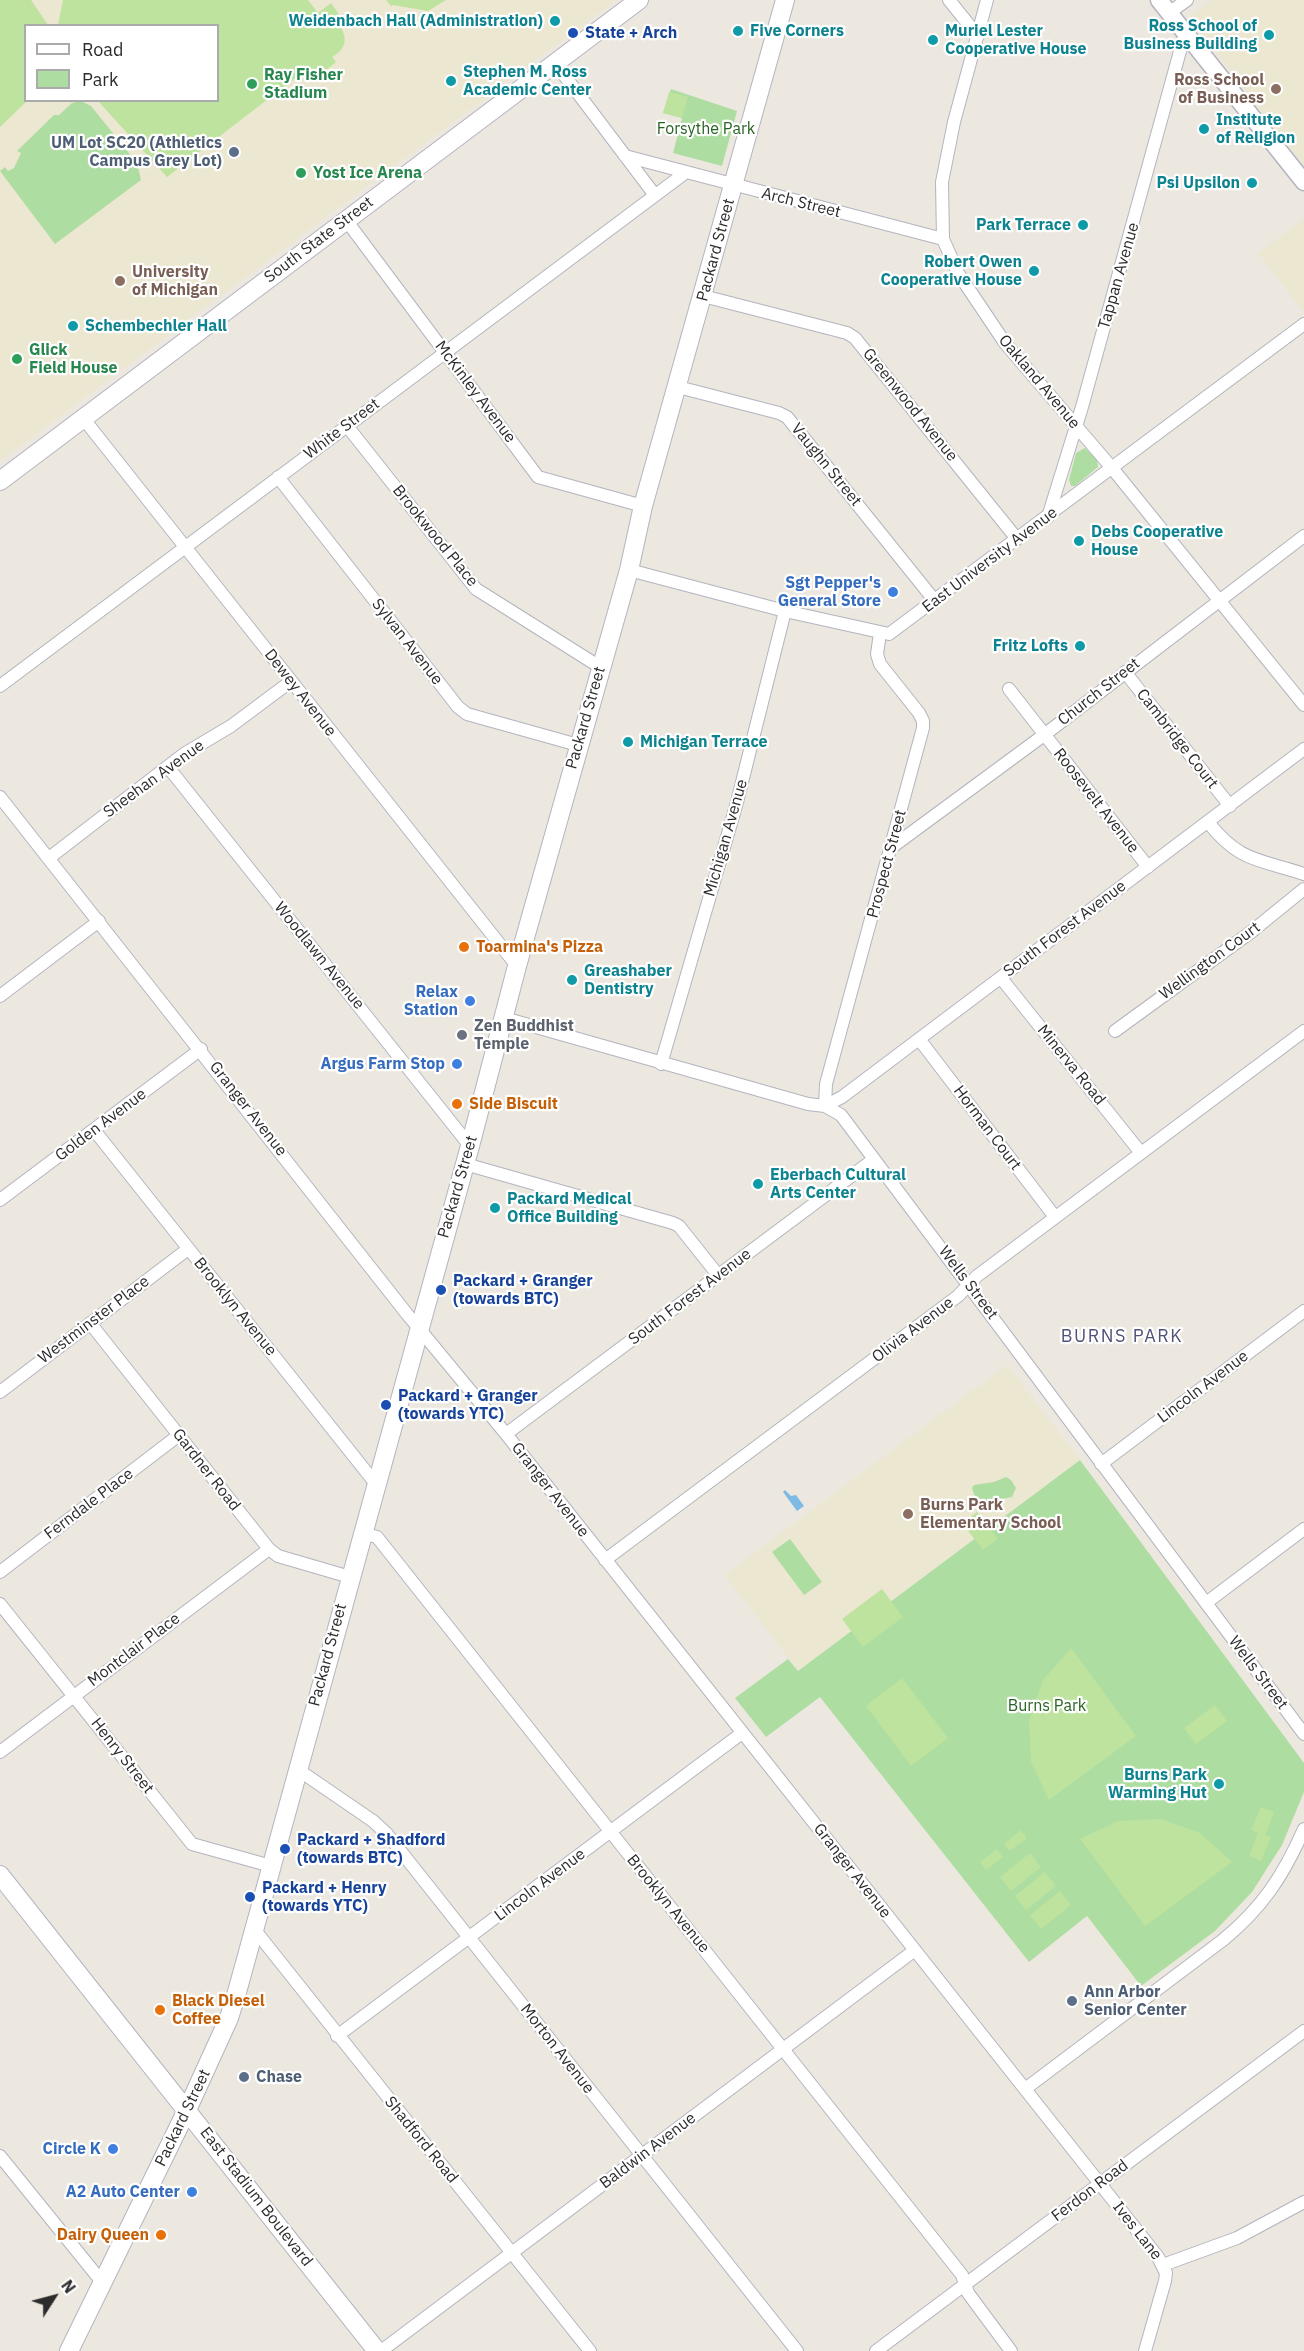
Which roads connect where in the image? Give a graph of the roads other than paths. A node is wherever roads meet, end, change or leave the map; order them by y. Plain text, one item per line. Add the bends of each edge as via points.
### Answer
1 (639, 0) edge
2 (784, 0) edge
3 (949, 0) edge
4 (987, 0) edge
5 (1187, 0) edge
6 (1164, 6) edge
7 (1185, 33) junction
8 (978, 36) junction
9 (555, 63) junction
10 (625, 156) junction
11 (685, 173) junction
12 (1304, 182) edge
13 (733, 186) junction
14 (654, 194) junction
15 (346, 220) junction
16 (943, 240) junction
17 (703, 296) junction
18 (1304, 324) edge
19 (444, 352) junction
20 (678, 387) junction
21 (83, 418) junction
22 (347, 426) junction
23 (1076, 427) junction
24 (1112, 468) junction
25 (278, 477) junction
26 (0, 481) edge
27 (643, 506) junction
28 (1048, 517) junction
29 (1304, 537) edge
30 (1017, 539) junction
31 (186, 547) junction
32 (629, 570) junction
33 (1220, 600) junction
34 (935, 601) junction
35 (785, 611) junction
36 (880, 633) junction
37 (600, 667) junction
38 (1125, 672) junction
39 (291, 682) junction
40 (0, 686) edge
41 (1009, 689) dead end
42 (1304, 705) edge
43 (1044, 735) junction
44 (578, 745) junction
45 (1304, 749) edge
46 (168, 767) junction
47 (0, 796) edge
48 (1230, 806) junction
49 (1208, 822) junction
50 (892, 847) junction
51 (49, 858) junction
52 (1148, 867) junction
53 (1304, 874) edge
54 (1304, 889) edge
55 (99, 921) junction
56 (517, 966) junction
57 (1001, 978) junction
58 (0, 996) edge
59 (504, 1018) junction
60 (1115, 1031) dead end
61 (1304, 1031) edge
62 (919, 1039) junction
63 (201, 1049) junction
64 (661, 1064) junction
65 (825, 1106) junction
66 (94, 1130) junction
67 (470, 1146) junction
68 (1141, 1153) junction
69 (874, 1159) junction
70 (465, 1164) junction
71 (0, 1200) edge
72 (1055, 1217) junction
73 (188, 1249) junction
74 (718, 1275) junction
75 (969, 1284) junction
76 (1303, 1313) edge
77 (90, 1323) junction
78 (419, 1328) junction
79 (0, 1392) edge
80 (506, 1434) junction
81 (179, 1435) junction
82 (1101, 1464) junction
83 (376, 1484) junction
84 (1304, 1529) edge
85 (362, 1533) junction
86 (269, 1549) junction
87 (605, 1560) junction
88 (0, 1572) edge
89 (350, 1577) junction
90 (1206, 1603) junction
91 (0, 1604) edge
92 (74, 1696) junction
93 (742, 1733) junction
94 (1304, 1734) edge
95 (0, 1752) edge
96 (297, 1768) junction
97 (1304, 1829) edge
98 (611, 1832) junction
99 (271, 1866) junction
100 (0, 1875) edge
101 (254, 1929) junction
102 (469, 1938) junction
103 (915, 1950) junction
104 (1304, 2031) edge
105 (337, 2036) junction
106 (784, 2049) junction
107 (1024, 2089) junction
108 (187, 2110) junction
109 (0, 2156) edge
110 (641, 2156) junction
111 (1100, 2184) junction
112 (1304, 2202) edge
113 (513, 2253) junction
114 (1163, 2265) junction
115 (102, 2282) junction
116 (965, 2284) junction
117 (69, 2351) edge
118 (379, 2351) edge
119 (590, 2351) edge
120 (797, 2351) edge
121 (876, 2351) edge
122 (1011, 2351) edge
123 (1145, 2351) edge

1 - 9 main road, South State Street
2 - 13 main road, Packard Street
3 - 8 street
4 - 8 street, Oakland Avenue
5 - 6 street
6 - 7 street
7 - 12 street
7 - 23 street, Tappan Avenue
8 - 16 street, Oakland Avenue via 942,182
9 - 10 street
9 - 15 main road, South State Street
10 - 11 street, Arch Street
10 - 14 street
11 - 13 street, Arch Street
11 - 14 street, White Street
13 - 16 street, Arch Street
13 - 17 main road, Packard Street
14 - 19 street, White Street
15 - 19 street, McKinley Avenue
15 - 21 main road, South State Street
16 - 23 street, Oakland Avenue via 958,273 1005,343
17 - 20 main road, Packard Street
17 - 30 street, Greenwood Avenue via 855,338
18 - 24 street, East University Avenue
19 - 22 street, White Street
19 - 27 street, McKinley Avenue via 538,477
20 - 27 main road, Packard Street
20 - 34 street, Vaughn Street via 787,417
21 - 26 main road, South State Street
21 - 31 street, Dewey Avenue
22 - 25 street, White Street
22 - 37 street, Brookwood Place via 476,589
23 - 24 street, Oakland Avenue
23 - 28 street, Tappan Avenue
24 - 28 street, East University Avenue
24 - 33 street, Oakland Avenue
25 - 31 street, White Street
25 - 44 street, Sylvan Avenue via 458,706 467,714
27 - 32 main road, Packard Street
28 - 30 street, East University Avenue
29 - 33 street, Church Street
30 - 34 street, East University Avenue
31 - 39 street, Dewey Avenue
31 - 40 street, White Street
32 - 35 street
32 - 37 main road, Packard Street
33 - 38 street, Church Street
33 - 42 street, Oakland Avenue
34 - 36 street, East University Avenue via 893,633
35 - 36 street
35 - 64 street, Michigan Avenue via 736,806
36 - 50 street, Prospect Street via 880,664 923,721 922,738
37 - 44 main road, Packard Street
38 - 43 street, Church Street
38 - 48 street, Cambridge Court
39 - 46 street, Sheehan Avenue
39 - 56 street, Dewey Avenue
41 - 43 street, Roosevelt Avenue
43 - 50 street, Church Street
43 - 52 street, Roosevelt Avenue
44 - 56 main road, Packard Street
45 - 48 street, South Forest Avenue
46 - 51 street, Sheehan Avenue
46 - 67 street, Woodlawn Avenue
47 - 51 street, Granger Avenue
48 - 49 street, South Forest Avenue
49 - 52 street, South Forest Avenue
49 - 53 street via 1236,852
50 - 65 street, Prospect Street via 826,1084
51 - 55 street, Granger Avenue
52 - 57 street, South Forest Avenue
54 - 60 street, Wellington Court
55 - 58 street
55 - 63 street, Granger Avenue
56 - 59 main road, Packard Street
57 - 62 street, South Forest Avenue
57 - 68 street, Minerva Road
59 - 64 street, Wells Street
59 - 67 main road, Packard Street
61 - 68 street, Olivia Avenue
62 - 65 street, South Forest Avenue
62 - 72 street, Horman Court
63 - 66 street, Golden Avenue
63 - 78 street, Granger Avenue
64 - 65 street, Wells Street
65 - 69 street, Wells Street via 841,1115
66 - 71 street, Golden Avenue
66 - 73 street, Brooklyn Avenue
67 - 70 main road, Packard Street
68 - 72 street, Olivia Avenue
69 - 74 street, South Forest Avenue
69 - 75 street, Wells Street
70 - 74 street via 673,1223
70 - 78 main road, Packard Street
72 - 75 street, Olivia Avenue
73 - 77 street, Westminster Place
73 - 83 street, Brooklyn Avenue
74 - 80 street, South Forest Avenue
75 - 82 street, Wells Street
75 - 87 street, Olivia Avenue
76 - 82 street, Lincoln Avenue
77 - 79 street, Westminster Place
77 - 81 street, Gardner Road
78 - 80 street, Granger Avenue
78 - 83 main road, Packard Street
80 - 87 street, Granger Avenue
81 - 86 street, Gardner Road
81 - 88 street, Ferndale Place
82 - 90 street, Wells Street
83 - 85 main road, Packard Street
84 - 90 street
85 - 89 main road, Packard Street
85 - 98 street, Brooklyn Avenue via 377,1537
86 - 89 street, Gardner Road via 278,1556
86 - 92 street, Montclair Place
87 - 93 street, Granger Avenue
89 - 96 main road, Packard Street
90 - 94 street, Wells Street
91 - 92 street, Henry Street
92 - 95 street, Montclair Place
92 - 99 street, Henry Street via 192,1844
93 - 98 street, Lincoln Avenue
93 - 103 street, Granger Avenue
96 - 99 main road, Packard Street
96 - 102 street, Morton Avenue via 387,1834
97 - 107 street via 1283,1874 1250,1917
98 - 102 street, Lincoln Avenue
98 - 106 street, Brooklyn Avenue
99 - 101 main road, Packard Street
100 - 108 main road, East Stadium Boulevard
101 - 105 street, Shadford Road
101 - 108 main road, Packard Street via 229,2018
102 - 105 street, Lincoln Avenue
102 - 110 street, Morton Avenue
103 - 106 street, Baldwin Avenue
103 - 107 street, Granger Avenue
104 - 111 street, Ferdon Road
105 - 113 street, Shadford Road
106 - 110 street, Baldwin Avenue
106 - 116 street, Brooklyn Avenue via 962,2275
107 - 111 street, Granger Avenue
108 - 115 main road, Packard Street
108 - 118 main road, East Stadium Boulevard
109 - 115 street
110 - 113 street, Baldwin Avenue
110 - 120 street, Morton Avenue
111 - 114 street, Ives Lane
111 - 116 street, Ferdon Road
112 - 114 street via 1237,2238
113 - 118 street, Baldwin Avenue
113 - 119 street, Shadford Road
114 - 123 street, Ives Lane via 1165,2281
115 - 117 main road, Packard Street
116 - 121 street, Ferdon Road
116 - 122 street, Brooklyn Avenue via 972,2300

